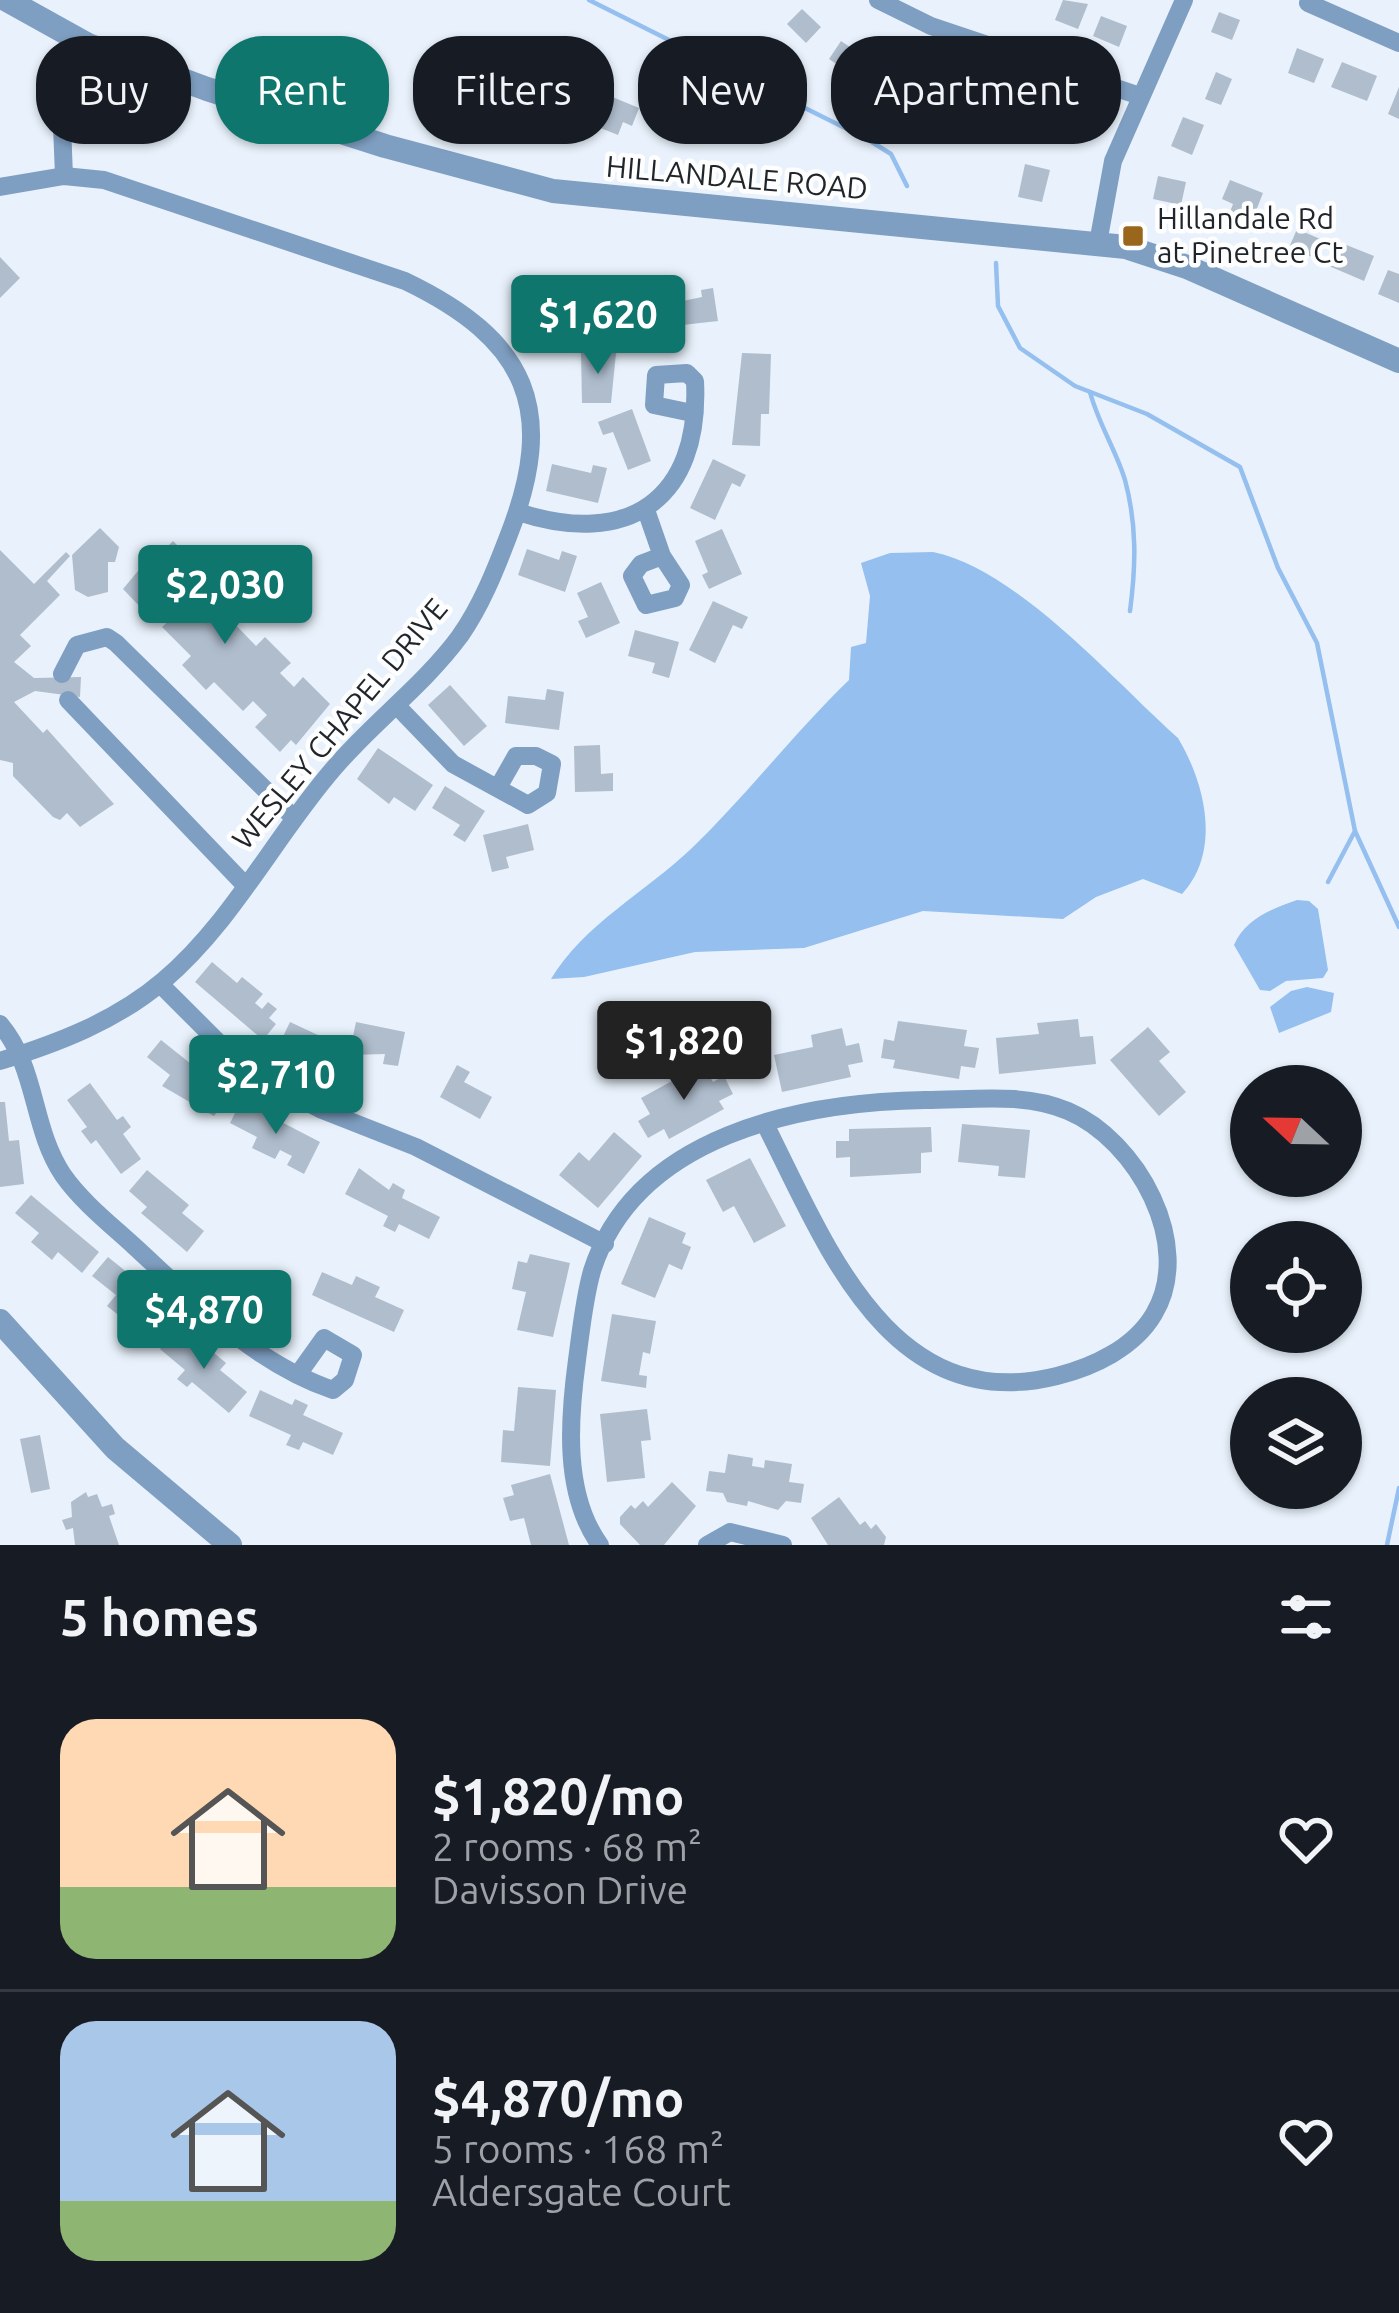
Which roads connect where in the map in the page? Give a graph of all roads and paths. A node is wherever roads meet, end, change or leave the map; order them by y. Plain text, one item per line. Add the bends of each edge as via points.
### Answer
1 (7, 0) edge
2 (878, 0) edge
3 (1184, 0) edge
4 (1308, 3) dead end
5 (72, 36) edge
6 (1399, 43) edge
7 (191, 80) edge
8 (1140, 96) junction
9 (65, 144) edge
10 (64, 176) junction
11 (0, 187) edge
12 (1098, 243) junction
13 (1399, 361) edge
14 (692, 413) dead end
15 (646, 510) junction
16 (518, 512) junction
17 (662, 556) dead end
18 (62, 674) dead end
19 (68, 700) dead end
20 (398, 707) junction
21 (499, 786) dead end
22 (292, 817) junction
23 (244, 884) junction
24 (160, 984) junction
25 (0, 1024) edge
26 (24, 1055) junction
27 (0, 1061) edge
28 (765, 1124) junction
29 (605, 1244) junction
30 (0, 1321) edge
31 (299, 1373) dead end
32 (216, 1541) edge
33 (600, 1545) edge
34 (707, 1545) edge
35 (784, 1545) edge

1 - 5 street, HILLANDALE ROAD
2 - 8 street via 931,26
3 - 8 street
4 - 6 street
7 - 12 street, HILLANDALE ROAD via 386,146 553,190
8 - 12 street via 1113,161
9 - 10 street
10 - 11 street, WESLEY CHAPEL DRIVE
10 - 16 street, WESLEY CHAPEL DRIVE via 147,191 405,281 482,325 528,398 532,458
12 - 13 street, HILLANDALE ROAD via 1187,267
14 - 15 street via 681,462
15 - 16 street via 596,528
15 - 17 street
16 - 20 street, WESLEY CHAPEL DRIVE via 461,634
18 - 22 street via 77,645 116,643
19 - 23 street
20 - 21 street via 453,764
20 - 22 street, WESLEY CHAPEL DRIVE
22 - 23 street, WESLEY CHAPEL DRIVE
23 - 24 street, WESLEY CHAPEL DRIVE
24 - 26 street, WESLEY CHAPEL DRIVE via 100,1024
24 - 29 street via 247,1071
25 - 26 street
26 - 27 street, WESLEY CHAPEL DRIVE
26 - 31 street via 49,1147 86,1202 231,1336
28 - 28 street via 850,1287 884,1328 931,1363 988,1381 1037,1381 1119,1350 1154,1313 1168,1237 1155,1204 1112,1142 1073,1113 1023,1099 907,1100
28 - 29 street via 724,1136 670,1168 632,1203
29 - 33 street via 581,1329 572,1457 580,1504
30 - 32 street via 115,1448
34 - 35 street via 730,1532

